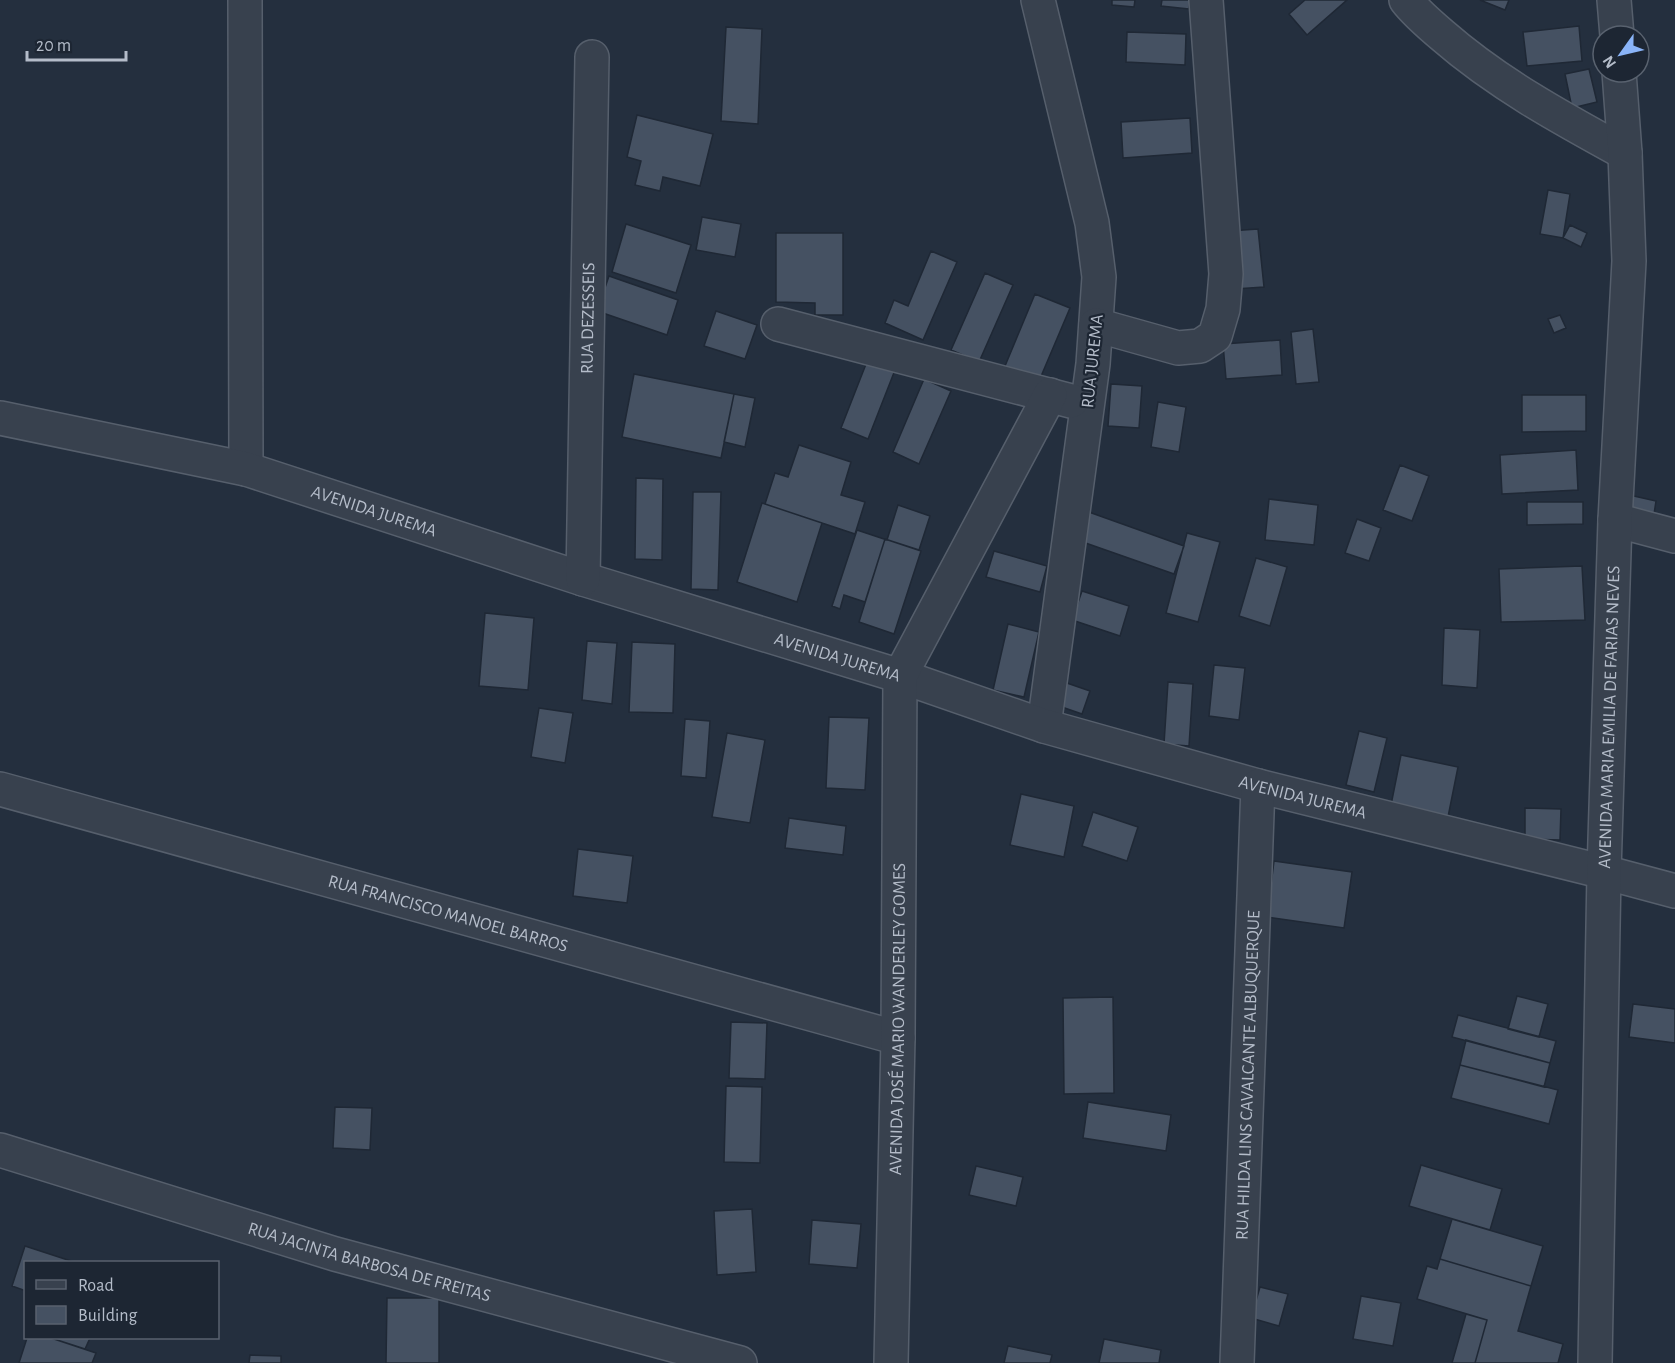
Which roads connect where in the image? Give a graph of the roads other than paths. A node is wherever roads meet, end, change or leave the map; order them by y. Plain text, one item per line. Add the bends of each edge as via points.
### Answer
1 (245, 0) edge
2 (1038, 0) edge
3 (1206, 0) edge
4 (1406, 0) edge
5 (1614, 0) edge
6 (1616, 24) edge
7 (592, 57) dead end
8 (1620, 84) edge
9 (1624, 153) junction
10 (778, 324) dead end
11 (1096, 325) junction
12 (1050, 395) junction
13 (1088, 405) junction
14 (0, 418) edge
15 (246, 469) junction
16 (1615, 520) junction
17 (1675, 536) edge
18 (583, 579) junction
19 (900, 676) junction
20 (1044, 726) junction
21 (1258, 786) junction
22 (0, 789) edge
23 (1604, 872) junction
24 (1675, 891) edge
25 (898, 1038) junction
26 (0, 1150) edge
27 (740, 1363) edge
28 (891, 1363) edge
29 (1238, 1363) edge
30 (1594, 1363) edge

1 - 15 street
2 - 11 street, RUA JUREMA via 1092,223 1098,277
3 - 11 street via 1226,274 1223,309 1215,336 1200,346 1178,348
4 - 9 street via 1469,58 1549,111
5 - 6 street
7 - 18 street, RUA DEZESSEIS
8 - 9 street, AVENIDA MARIA EMILIA DE FARIAS NEVES
9 - 16 street, AVENIDA MARIA EMILIA DE FARIAS NEVES via 1629,261
10 - 12 street
11 - 13 street, RUA JUREMA
12 - 13 street
12 - 19 street
13 - 20 street, RUA JUREMA
14 - 15 street, AVENIDA JUREMA
15 - 18 street, AVENIDA JUREMA
16 - 17 street
16 - 23 street, AVENIDA MARIA EMILIA DE FARIAS NEVES
18 - 19 street, AVENIDA JUREMA
19 - 20 street, AVENIDA JUREMA
19 - 25 street, AVENIDA JOSÉ MARIO WANDERLEY GOMES
20 - 21 street, AVENIDA JUREMA
21 - 23 street, AVENIDA JUREMA
21 - 29 street, RUA HILDA LINS CAVALCANTE ALBUQUERQUE
22 - 25 street, RUA FRANCISCO MANOEL BARROS
23 - 24 street, AVENIDA JUREMA
23 - 30 street, AVENIDA MARIA EMILIA DE FARIAS NEVES
25 - 28 street, AVENIDA JOSÉ MARIO WANDERLEY GOMES
26 - 27 street, RUA JACINTA BARBOSA DE FREITAS via 335,1254

